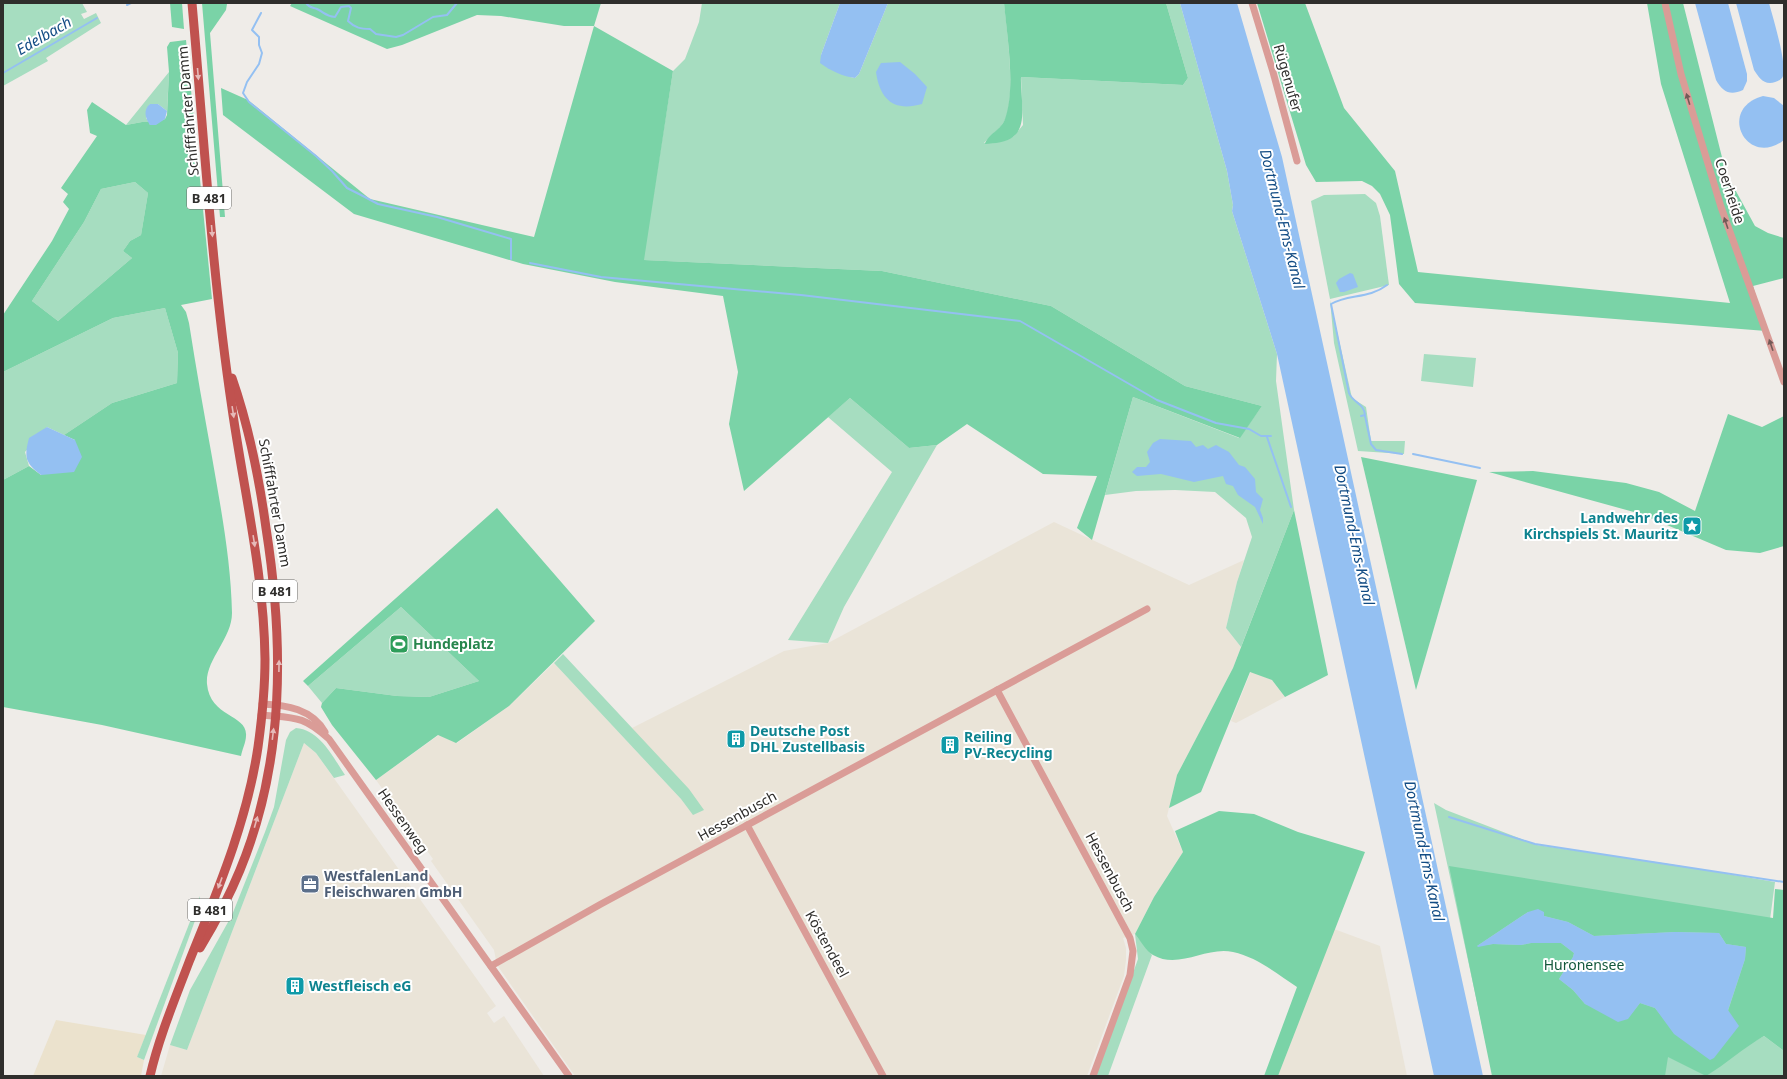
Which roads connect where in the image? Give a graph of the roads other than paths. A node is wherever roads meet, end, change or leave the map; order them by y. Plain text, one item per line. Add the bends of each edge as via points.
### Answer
1 (192, 3) edge
2 (1252, 3) edge
3 (1665, 3) edge
4 (1297, 161) dead end
5 (226, 360) junction
6 (1784, 382) edge
7 (1147, 609) dead end
8 (997, 690) junction
9 (262, 704) junction
10 (277, 704) junction
11 (261, 715) junction
12 (276, 717) junction
13 (329, 739) junction
14 (747, 825) junction
15 (490, 966) junction
16 (185, 972) junction
17 (150, 1076) edge
18 (569, 1076) edge
19 (883, 1076) edge
20 (1093, 1076) edge

1 -> 5 main road, Schifffahrter Damm / B 481
2 - 4 street, Rügenufer
6 -> 3 street, Coerheide via 1721,207 1681,74
5 -> 9 main road, Schifffahrter Damm / B 481 via 261,595 265,660
10 -> 5 main road, Schifffahrter Damm / B 481 via 279,653 272,567 249,434
7 - 8 street, Hessenbusch
8 - 14 street, Hessenbusch
8 - 20 street, Hessenbusch via 1130,938 1133,951 1130,975
9 - 10 street
9 - 11 main road, Schifffahrter Damm / B 481
10 - 12 main road, Schifffahrter Damm / B 481
10 - 13 street via 311,716 320,724
11 - 12 street, Hessenweg
11 -> 16 main road, Schifffahrter Damm / B 481 via 252,781 245,810 226,868
12 - 13 street, Hessenweg via 303,720
16 -> 12 main road, Schifffahrter Damm / B 481 via 232,890 244,859 265,787
13 - 15 street, Hessenweg
14 - 15 street, Hessenbusch
14 - 19 street, Köstendeel
15 - 18 street, Hessenweg
16 - 17 main road, Schifffahrter Damm / B 481

